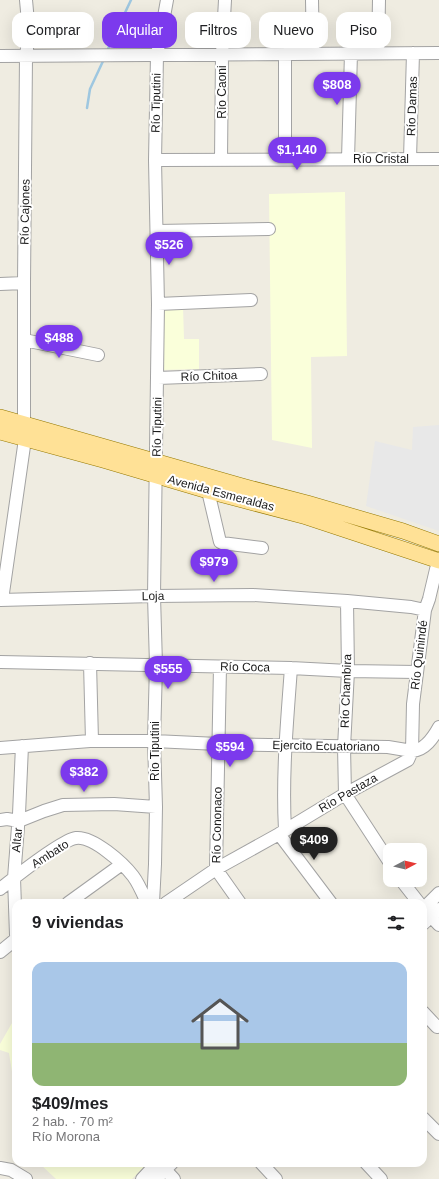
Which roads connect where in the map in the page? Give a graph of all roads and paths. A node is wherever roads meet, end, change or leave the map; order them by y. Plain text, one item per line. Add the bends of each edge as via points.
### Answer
1 (26, 0) edge
2 (167, 0) edge
3 (225, 0) edge
4 (312, 0) edge
5 (379, 0) edge
6 (351, 53) junction
7 (378, 53) junction
8 (413, 53) junction
9 (439, 53) edge
10 (222, 54) junction
11 (285, 54) junction
12 (313, 54) junction
13 (157, 55) junction
14 (0, 56) edge
15 (26, 56) junction
16 (285, 159) junction
17 (348, 159) junction
18 (410, 159) junction
19 (439, 159) edge
20 (155, 160) junction
21 (221, 160) junction
22 (269, 229) dead end
23 (157, 232) junction
24 (24, 283) junction
25 (0, 284) edge
26 (252, 300) dead end
27 (158, 304) junction
28 (24, 340) junction
29 (98, 355) dead end
30 (261, 374) dead end
31 (158, 378) junction
32 (0, 417) edge
33 (24, 423) junction
34 (0, 432) edge
35 (24, 439) junction
36 (156, 469) junction
37 (208, 490) junction
38 (305, 509) junction
39 (439, 544) edge
40 (262, 548) dead end
41 (438, 561) edge
42 (154, 596) junction
43 (1, 600) edge
44 (347, 601) junction
45 (425, 610) junction
46 (0, 662) edge
47 (90, 664) junction
48 (156, 666) junction
49 (220, 667) junction
50 (291, 668) junction
51 (348, 671) junction
52 (417, 672) junction
53 (439, 727) edge
54 (92, 741) junction
55 (154, 741) junction
56 (218, 744) junction
57 (285, 745) junction
58 (22, 746) junction
59 (344, 747) junction
60 (0, 748) edge
61 (412, 751) junction
62 (345, 794) junction
63 (156, 807) junction
64 (0, 820) edge
65 (19, 821) junction
66 (282, 832) junction
67 (383, 852) edge
68 (122, 864) junction
69 (216, 869) junction
70 (14, 878) junction
71 (406, 887) edge
72 (0, 889) edge
73 (439, 893) edge
74 (15, 899) edge
75 (74, 899) edge
76 (145, 899) edge
77 (153, 899) edge
78 (172, 899) edge
79 (237, 899) edge
80 (328, 899) edge
81 (416, 899) edge
82 (429, 914) edge
83 (12, 942) edge
84 (0, 952) edge
85 (427, 1016) edge
86 (437, 1027) dead end
87 (427, 1122) edge
88 (439, 1134) edge
89 (159, 1167) edge
90 (162, 1167) edge
91 (165, 1167) edge
92 (265, 1167) edge
93 (370, 1167) edge
94 (0, 1168) edge
95 (26, 1179) edge
96 (142, 1179) edge
97 (156, 1179) edge
98 (174, 1179) edge
99 (276, 1179) edge
100 (381, 1179) edge

1 - 15 street, Río Cajones
2 - 13 street, Río Tiputini
3 - 10 street, Río Caoni
4 - 12 street
5 - 7 street
6 - 7 street
6 - 12 street
6 - 17 street
7 - 8 street
8 - 9 street
8 - 18 street, Río Damas
10 - 11 street
10 - 13 street
10 - 21 street, Río Caoni
11 - 12 street
11 - 16 street
13 - 15 street
13 - 20 street, Río Tiputini
14 - 15 street
15 - 24 street, Río Cajones
16 - 17 street, Río Cristal
16 - 21 street, Río Cristal
17 - 18 street, Río Cristal
18 - 19 street, Río Cristal
20 - 21 street, Río Cristal
20 - 23 street, Río Tiputini
22 - 23 street
23 - 27 street, Río Tiputini
24 - 25 street
24 - 28 street, Río Cajones
26 - 27 street
27 - 31 street, Río Tiputini
28 - 29 street
28 - 33 street, Río Cajones
30 - 31 street, Río Chitoa
31 - 36 street, Río Tiputini
32 - 33 main road, Avenida Esmeraldas
33 - 36 main road, Avenida Esmeraldas
34 - 35 main road, Avenida Esmeraldas
35 - 36 main road, Avenida Esmeraldas via 103,460
35 - 43 street
36 - 37 main road, Avenida Esmeraldas
36 - 38 main road, Avenida Esmeraldas
36 - 42 street, Río Tiputini
37 - 38 main road, Avenida Esmeraldas
37 - 40 street via 220,542
38 - 39 main road, Avenida Esmeraldas via 403,531
38 - 41 main road, Avenida Esmeraldas
41 - 45 street, Río Quinindé
42 - 43 street, Loja
42 - 44 street, Loja via 253,595
42 - 48 street, Río Tiputini
44 - 45 street, Loja
44 - 51 street, Río Chambira
45 - 52 street, Río Quinindé
46 - 47 street, Río Coca
47 - 48 street, Río Coca
47 - 54 street
48 - 49 street, Río Coca
48 - 55 street, Río Tiputini
49 - 50 street, Río Coca
49 - 56 street, Río Cononaco
50 - 51 street, Río Coca
50 - 57 street
51 - 52 street, Río Coca
51 - 59 street, Río Chambira
52 - 61 street, Río Quinindé
53 - 61 street, Río Pastaza via 427,744
54 - 55 street, Ejercito Ecuatoriano
54 - 58 street, Ejercito Ecuatoriano
55 - 56 street, Ejercito Ecuatoriano
55 - 63 street, Río Tiputini
56 - 57 street, Ejercito Ecuatoriano
56 - 69 street, Río Cononaco
57 - 59 street, Ejercito Ecuatoriano
57 - 66 street
58 - 60 street, Ejercito Ecuatoriano
58 - 65 street, Altar
59 - 61 street, Ejercito Ecuatoriano via 388,747
59 - 62 street, Río Chambira
61 - 62 street, Río Pastaza via 408,760
62 - 66 street, Río Pastaza
62 - 67 street
63 - 65 street via 114,804 63,805
63 - 77 street, Río Tiputini
64 - 65 street via 7,818
65 - 70 street, Altar
66 - 69 street, Río Pastaza
66 - 80 street
68 - 70 street, Ambato via 97,845 76,838 62,844
68 - 75 street
68 - 76 street via 134,877
69 - 78 street, Río Pastaza
69 - 79 street, Río Cononaco
70 - 72 street, Ambato
70 - 74 street, Altar
71 - 81 street
73 - 82 street
83 - 84 street
85 - 86 street
87 - 88 street
89 - 96 street
90 - 97 street
91 - 98 street
92 - 99 street
93 - 100 street
94 - 95 street via 11,1170

